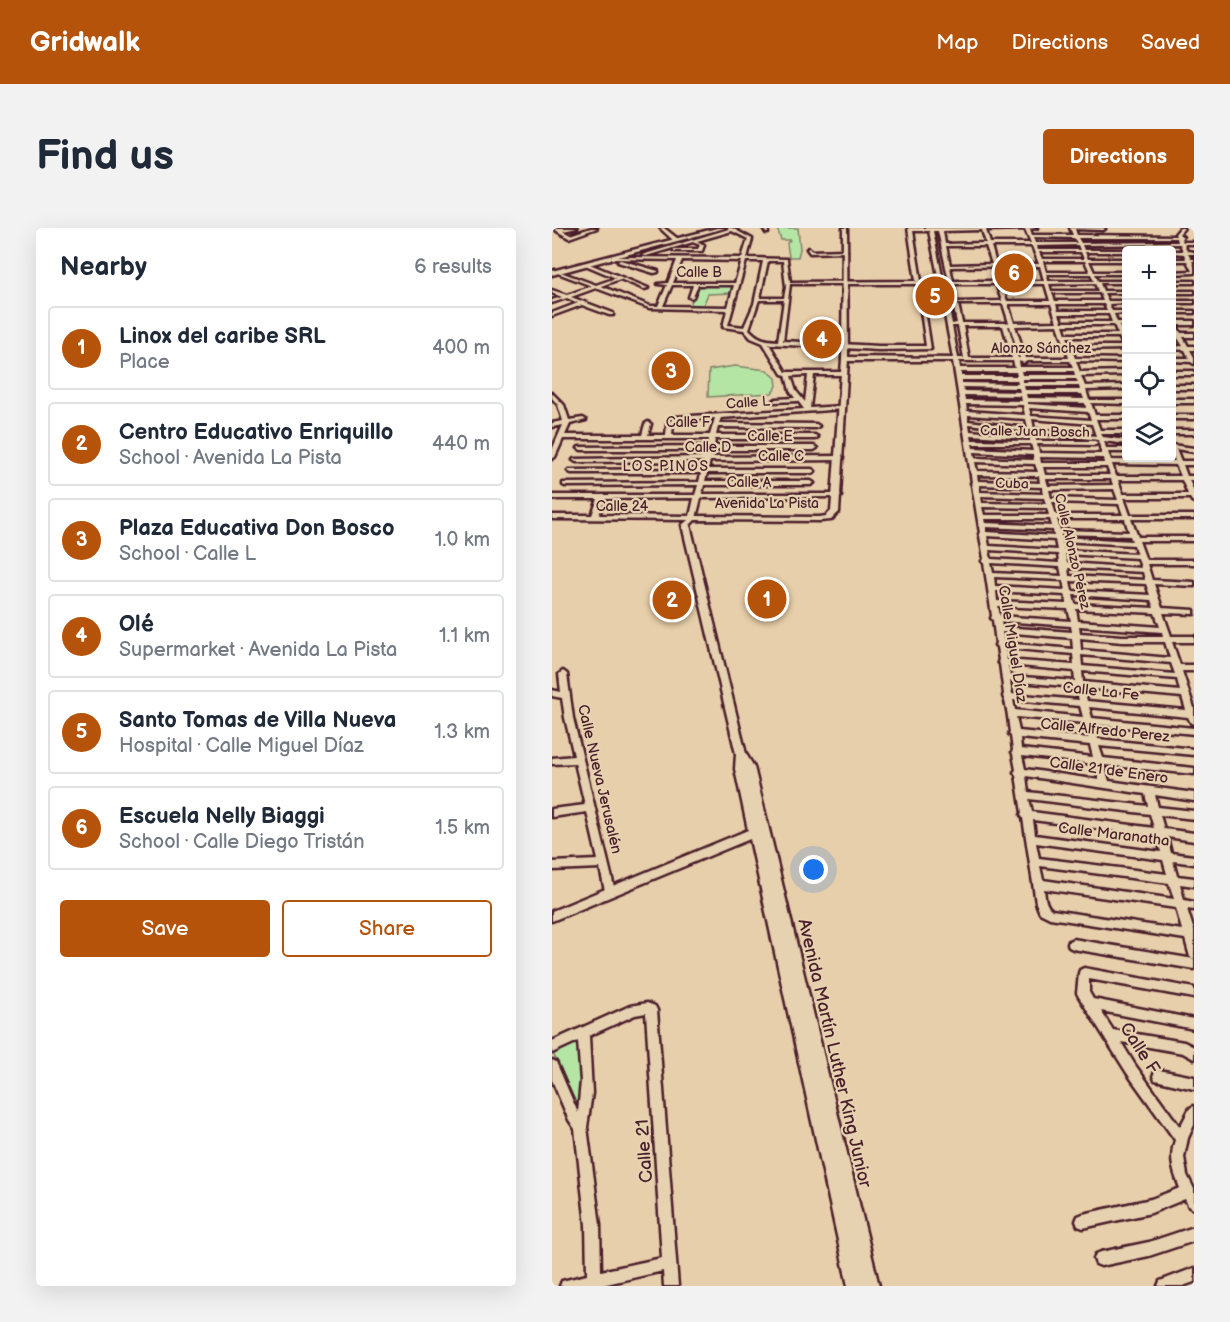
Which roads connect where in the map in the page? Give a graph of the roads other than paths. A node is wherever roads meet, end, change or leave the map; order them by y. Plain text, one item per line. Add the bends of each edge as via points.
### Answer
1 (575, 228) edge
2 (595, 228) edge
3 (662, 228) edge
4 (723, 228) edge
5 (845, 228) edge
6 (1073, 228) edge
7 (1182, 228) edge
8 (1194, 228) edge
9 (552, 229) edge
10 (557, 229) edge
11 (730, 229) edge
12 (910, 229) edge
13 (936, 229) edge
14 (1110, 229) edge
15 (984, 230) junction
16 (1030, 230) edge
17 (1134, 233) junction
18 (1076, 235) junction
19 (1114, 235) junction
20 (713, 236) junction
21 (1178, 237) junction
22 (1194, 237) edge
23 (719, 239) dead end
24 (676, 240) junction
25 (694, 241) junction
26 (1080, 243) junction
27 (1135, 243) junction
28 (1180, 243) junction
29 (1194, 243) edge
30 (988, 244) junction
31 (943, 246) junction
32 (1036, 248) junction
33 (809, 249) dead end
34 (664, 250) junction
35 (845, 251) junction
36 (1083, 251) junction
37 (1122, 251) edge
38 (1176, 252) edge
39 (1185, 252) junction
40 (1194, 253) edge
41 (612, 258) junction
42 (632, 258) junction
43 (680, 259) junction
44 (745, 259) junction
45 (766, 259) junction
46 (1088, 262) junction
47 (1122, 262) edge
48 (1191, 262) edge
49 (585, 264) junction
50 (994, 265) junction
51 (1042, 265) junction
52 (947, 266) junction
53 (554, 272) edge
54 (656, 272) dead end
55 (1094, 272) junction
56 (1194, 272) edge
57 (1122, 273) edge
58 (1176, 273) edge
59 (620, 278) junction
60 (844, 282) junction
61 (917, 282) junction
62 (998, 282) junction
63 (1045, 282) junction
64 (1098, 282) junction
65 (1122, 282) edge
66 (1176, 282) edge
67 (1194, 282) edge
68 (788, 283) junction
69 (945, 283) junction
70 (660, 284) dead end
71 (670, 284) junction
72 (696, 284) junction
73 (737, 285) junction
74 (595, 287) junction
75 (646, 288) dead end
76 (552, 291) edge
77 (1049, 292) junction
78 (1102, 292) junction
79 (1122, 292) edge
80 (1176, 292) edge
81 (1194, 292) edge
82 (567, 297) junction
83 (691, 297) dead end
84 (757, 299) junction
85 (786, 299) junction
86 (552, 302) edge
87 (1005, 302) junction
88 (1107, 302) junction
89 (1122, 302) edge
90 (1176, 302) edge
91 (1194, 302) edge
92 (582, 303) junction
93 (958, 303) junction
94 (1052, 303) junction
95 (660, 308) junction
96 (701, 308) junction
97 (731, 309) junction
98 (1112, 312) junction
99 (1122, 312) edge
100 (1176, 312) edge
101 (1194, 312) edge
102 (1056, 313) junction
103 (611, 314) dead end
104 (552, 315) edge
105 (695, 318) dead end
106 (1116, 323) junction
107 (1122, 323) edge
108 (1176, 323) edge
109 (1194, 323) edge
110 (1008, 324) junction
111 (1060, 324) junction
112 (959, 325) junction
113 (746, 329) junction
114 (1176, 330) edge
115 (1122, 332) edge
116 (1122, 335) edge
117 (1179, 335) junction
118 (1194, 335) edge
119 (1064, 336) junction
120 (765, 342) junction
121 (780, 343) junction
122 (844, 347) junction
123 (1122, 347) edge
124 (1068, 348) junction
125 (1176, 348) edge
126 (1186, 348) junction
127 (1194, 348) edge
128 (844, 359) junction
129 (958, 360) junction
130 (967, 360) junction
131 (1072, 360) junction
132 (1122, 360) edge
133 (1176, 360) edge
134 (1194, 360) edge
135 (1020, 361) junction
136 (844, 373) junction
137 (1077, 373) junction
138 (1122, 373) edge
139 (1176, 373) edge
140 (1194, 373) edge
141 (789, 374) junction
142 (811, 374) junction
143 (960, 386) junction
144 (1021, 387) junction
145 (1122, 387) edge
146 (1176, 387) edge
147 (1194, 387) edge
148 (1082, 388) junction
149 (552, 395) edge
150 (800, 399) junction
151 (1087, 400) junction
152 (777, 401) dead end
153 (1176, 401) edge
154 (1194, 401) edge
155 (1122, 402) edge
156 (561, 405) junction
157 (552, 406) edge
158 (819, 408) junction
159 (842, 408) junction
160 (807, 409) junction
161 (1090, 410) junction
162 (718, 416) junction
163 (695, 417) junction
164 (1122, 417) edge
165 (1176, 417) edge
166 (1194, 417) edge
167 (964, 418) junction
168 (1029, 418) junction
169 (583, 420) dead end
170 (1093, 420) junction
171 (567, 423) junction
172 (648, 424) dead end
173 (552, 425) edge
174 (716, 425) junction
175 (816, 426) junction
176 (1176, 432) edge
177 (1194, 432) edge
178 (1122, 435) edge
179 (586, 437) junction
180 (645, 437) junction
181 (669, 437) junction
182 (691, 437) junction
183 (713, 437) junction
184 (815, 437) junction
185 (1033, 437) junction
186 (561, 439) junction
187 (552, 441) edge
188 (968, 442) junction
189 (1122, 443) edge
190 (581, 448) junction
191 (710, 448) junction
192 (814, 448) junction
193 (1176, 449) edge
194 (1104, 450) junction
195 (1122, 450) edge
196 (1194, 450) edge
197 (552, 457) edge
198 (1176, 458) edge
199 (708, 459) junction
200 (813, 459) junction
201 (840, 459) junction
202 (1037, 459) junction
203 (576, 460) junction
204 (971, 460) junction
205 (1178, 463) junction
206 (1194, 463) edge
207 (571, 471) junction
208 (705, 471) junction
209 (812, 471) junction
210 (973, 473) junction
211 (1113, 477) junction
212 (1185, 478) junction
213 (1194, 478) edge
214 (1043, 481) junction
215 (702, 483) junction
216 (811, 483) junction
217 (974, 483) junction
218 (565, 484) junction
219 (1117, 488) junction
220 (976, 494) junction
221 (699, 496) junction
222 (810, 496) junction
223 (838, 496) junction
224 (555, 497) edge
225 (602, 497) junction
226 (1194, 498) edge
227 (1121, 499) junction
228 (1048, 501) junction
229 (978, 505) junction
230 (552, 517) edge
231 (595, 517) junction
232 (1052, 517) junction
233 (1127, 517) junction
234 (1194, 517) edge
235 (693, 518) junction
236 (981, 525) junction
237 (1057, 534) junction
238 (1135, 539) junction
239 (1194, 539) edge
240 (985, 548) junction
241 (1059, 551) junction
242 (986, 561) junction
243 (1194, 562) edge
244 (1143, 563) junction
245 (1063, 566) junction
246 (988, 574) junction
247 (1066, 578) junction
248 (1150, 584) junction
249 (1194, 584) edge
250 (991, 588) junction
251 (1070, 593) junction
252 (1154, 598) junction
253 (993, 603) junction
254 (1072, 607) junction
255 (1159, 612) junction
256 (1194, 612) edge
257 (995, 618) junction
258 (1075, 624) junction
259 (997, 629) junction
260 (1075, 635) junction
261 (1166, 635) junction
262 (1194, 639) edge
263 (999, 645) junction
264 (1075, 652) junction
265 (1002, 662) junction
266 (1076, 668) junction
267 (1194, 668) edge
268 (1177, 669) junction
269 (563, 674) dead end
270 (1005, 678) junction
271 (1079, 685) junction
272 (552, 693) edge
273 (565, 696) junction
274 (1007, 696) junction
275 (1189, 697) edge
276 (1084, 703) junction
277 (1010, 713) junction
278 (1193, 717) edge
279 (1088, 720) junction
280 (1194, 731) edge
281 (1013, 734) junction
282 (1094, 742) junction
283 (1016, 752) junction
284 (1194, 752) edge
285 (579, 759) junction
286 (552, 761) edge
287 (1099, 761) junction
288 (1194, 771) edge
289 (1019, 772) junction
290 (1105, 784) junction
291 (1149, 791) junction
292 (1023, 795) junction
293 (1194, 797) edge
294 (591, 808) junction
295 (1154, 810) junction
296 (552, 813) edge
297 (1026, 815) junction
298 (1194, 815) edge
299 (759, 830) junction
300 (1160, 833) junction
301 (1194, 837) edge
302 (1030, 838) junction
303 (1167, 856) junction
304 (1194, 860) edge
305 (1034, 861) junction
306 (604, 864) junction
307 (552, 866) edge
308 (1173, 879) junction
309 (1194, 882) edge
310 (1038, 884) junction
311 (610, 891) junction
312 (1181, 904) junction
313 (1194, 906) edge
314 (552, 916) edge
315 (1192, 936) edge
316 (1073, 944) dead end
317 (1194, 954) edge
318 (1194, 964) edge
319 (1194, 993) edge
320 (1090, 1004) junction
321 (1194, 1024) edge
322 (583, 1034) junction
323 (1109, 1035) junction
324 (552, 1047) edge
325 (1194, 1053) edge
326 (552, 1066) edge
327 (1159, 1076) dead end
328 (1194, 1083) edge
329 (1194, 1112) edge
330 (581, 1127) junction
331 (1181, 1138) junction
332 (1191, 1197) edge
333 (1083, 1221) dead end
334 (1194, 1234) edge
335 (1101, 1259) dead end
336 (669, 1263) junction
337 (1194, 1275) edge
338 (594, 1279) junction
339 (567, 1286) edge
340 (671, 1286) edge
341 (856, 1286) edge
342 (870, 1286) edge
343 (1165, 1286) edge

1 - 10 street
2 - 10 street via 569,237
3 - 24 street
4 - 24 main road
5 - 35 main road, Avenida La Pista
6 - 14 street
6 - 18 street
7 - 8 street
7 - 21 street
9 - 10 street
11 - 20 street
11 - 44 street via 750,240
12 - 13 street
12 - 61 street
13 - 15 street
13 - 31 street, Calle Miguel Díaz
13 - 69 street, Calle Miguel Díaz
14 - 19 street
15 - 16 street
15 - 30 street
16 - 18 street
16 - 32 street
17 - 19 street
17 - 21 street
17 - 27 street
18 - 19 street
18 - 26 street
20 - 23 street
20 - 25 street
21 - 22 street
21 - 28 street
24 - 41 main road
25 - 34 street
25 - 34 street via 702,245 700,250
26 - 27 street
26 - 32 street
26 - 36 street
27 - 28 street
28 - 29 street
28 - 39 street
30 - 31 street
30 - 32 street
30 - 50 street
31 - 52 street, Calle Miguel Díaz
32 - 36 street
32 - 51 street
33 - 35 street
34 - 42 street
35 - 60 main road, Avenida La Pista
36 - 37 street
36 - 46 street
38 - 39 street
39 - 40 street
39 - 48 street
41 - 42 street
41 - 49 main road
41 - 54 street
42 - 43 street
43 - 44 street
43 - 71 street
44 - 45 street
44 - 73 street
45 - 68 street via 786,261
45 - 84 street
46 - 47 street
46 - 51 street
46 - 55 street
48 - 56 street
49 - 53 main road
49 - 59 street
50 - 51 street
50 - 52 street
51 - 55 street
51 - 63 street
52 - 69 street, Calle Miguel Díaz
53 - 74 street
55 - 57 street
55 - 64 street
56 - 58 street
59 - 74 street
59 - 75 street
60 - 61 street
60 - 68 street
60 - 122 main road, Avenida La Pista
61 - 69 street
61 - 122 street via 929,348
62 - 63 street
62 - 69 street
62 - 87 street, Calle Alonzo Pérez
63 - 64 street
63 - 77 street
64 - 65 street
64 - 78 street
66 - 67 street
68 - 85 street
69 - 93 street, Calle Miguel Díaz
69 - 112 street, Calle Miguel Díaz
69 - 129 street, Calle Miguel Díaz
70 - 71 street, Calle B
71 - 72 street, Calle B
71 - 95 street
72 - 73 street, Calle B
72 - 83 street
73 - 97 street
74 - 82 street
74 - 95 street via 637,304
76 - 82 street
77 - 78 street
77 - 94 street
78 - 79 street
78 - 88 street
80 - 81 street
82 - 86 street
82 - 92 street
84 - 85 street
84 - 113 street
85 - 121 street
87 - 93 street
87 - 94 street
87 - 110 street, Calle Alonzo Pérez
88 - 89 street
88 - 94 street
88 - 98 street
90 - 91 street
92 - 103 street
92 - 104 street
93 - 112 street, Calle Miguel Díaz
94 - 102 street
95 - 96 street
96 - 97 street
96 - 105 street
97 - 113 street via 725,326
98 - 99 street
98 - 102 street
98 - 106 street
100 - 101 street
102 - 111 street
106 - 107 street
106 - 111 street
106 - 115 street
108 - 109 street
110 - 111 street
110 - 112 street
110 - 135 street, Calle Alonzo Pérez
111 - 119 street
112 - 129 street, Calle Miguel Díaz
112 - 130 street, Calle Miguel Díaz
113 - 120 street
114 - 117 street
116 - 119 street
117 - 118 street
117 - 126 street
119 - 124 street
120 - 121 street
120 - 141 street via 784,373
121 - 122 street
122 - 128 main road, Avenida La Pista
123 - 124 street
124 - 131 street
125 - 126 street
126 - 127 street
126 - 134 street
128 - 129 street, Alonzo Sánchez
128 - 136 main road, Avenida La Pista
129 - 130 street, Alonzo Sánchez
129 - 143 street, Calle Miguel Díaz
130 - 135 street, Alonzo Sánchez
131 - 132 street, Alonzo Sánchez
131 - 135 street, Alonzo Sánchez
131 - 137 street
133 - 134 street
135 - 144 street, Calle Alonzo Pérez
136 - 142 street
136 - 159 main road, Avenida La Pista
137 - 138 street
137 - 144 street
137 - 148 street
139 - 140 street
141 - 142 street
141 - 150 street via 793,391
142 - 160 street
143 - 144 street
143 - 144 street
143 - 144 street
143 - 167 street, Calle Miguel Díaz
144 - 148 street
144 - 151 street
144 - 161 street
144 - 168 street, Calle Alonzo Pérez
145 - 148 street
146 - 147 street
148 - 151 street
149 - 156 street
150 - 152 street
150 - 160 street
151 - 155 street
151 - 161 street
153 - 154 street
156 - 157 street
156 - 171 street
158 - 159 street, Calle L
158 - 160 street, Calle L
158 - 175 street
159 - 201 main road, Avenida La Pista
160 - 162 street, Calle L
161 - 170 street
162 - 163 street, Calle L
162 - 174 street
163 - 181 street, Calle L via 672,421
163 - 182 street
164 - 170 street
165 - 166 street
167 - 168 street
167 - 185 street
167 - 188 street, Calle Miguel Díaz
168 - 170 street
168 - 185 street, Calle Alonzo Pérez
169 - 171 street
170 - 194 street
171 - 173 street
171 - 186 street
172 - 180 street
174 - 175 street
174 - 183 street
175 - 184 street
176 - 177 street
178 - 194 street
179 - 180 street, Calle F
179 - 186 street, Calle F
179 - 190 street
180 - 181 street, Calle F
181 - 182 street, Calle F
182 - 183 street, Calle F
183 - 184 street, Calle F
183 - 191 street
184 - 192 street
185 - 188 street, Calle Juan Bosch
185 - 194 street, Calle Juan Bosch
185 - 194 street
185 - 202 street, Calle Alonzo Pérez
186 - 187 street, Calle F
186 - 197 street
188 - 202 street
188 - 204 street, Calle Miguel Díaz
189 - 194 street
190 - 191 street, Calle E
190 - 203 street
191 - 192 street, Calle E
191 - 199 street
192 - 200 street
193 - 196 street
194 - 195 street, Calle Juan Bosch
194 - 202 street
194 - 205 street
194 - 211 street
198 - 205 street
199 - 200 street, Calle D
199 - 203 street, Calle D
199 - 208 street
200 - 201 street, Calle D
200 - 209 street
201 - 223 main road, Avenida La Pista
202 - 204 street
202 - 214 street, Calle Alonzo Pérez
203 - 207 street
204 - 210 street, Calle Miguel Díaz
205 - 206 street
205 - 212 street
207 - 208 street, Calle C
207 - 218 street
208 - 209 street, Calle C
208 - 215 street
209 - 216 street
210 - 214 street
210 - 217 street, Calle Miguel Díaz
211 - 212 street
211 - 214 street
211 - 219 street
212 - 213 street
212 - 226 street
214 - 217 street
214 - 219 street
214 - 228 street, Calle Alonzo Pérez
215 - 216 street
215 - 218 street
215 - 221 street
216 - 222 street
217 - 220 street, Calle Miguel Díaz
218 - 224 street
219 - 227 street
220 - 228 street, Cuba
220 - 229 street, Calle Miguel Díaz
221 - 222 street, Calle A
221 - 225 street, Calle A
221 - 235 street
222 - 223 street, Calle A
223 - 235 main road, Avenida La Pista via 833,515 820,519
224 - 225 street, Calle A
225 - 231 street
226 - 227 street, Cuba
227 - 228 street, Cuba
227 - 233 street
228 - 229 street
228 - 232 street, Calle Alonzo Pérez
229 - 236 street, Calle Miguel Díaz
230 - 231 street, Calle 24
231 - 235 street, Calle 24
232 - 233 street
232 - 236 street
232 - 237 street, Calle Alonzo Pérez
233 - 234 street
233 - 238 street
235 - 299 main road via 687,525 741,754 740,769
236 - 237 street
236 - 237 street
236 - 240 street, Calle Miguel Díaz
237 - 238 street
237 - 241 street, Calle Alonzo Pérez
238 - 239 street
238 - 244 street
240 - 241 street
240 - 242 street, Calle Miguel Díaz
241 - 244 street
241 - 245 street, Calle Alonzo Pérez
242 - 245 street
242 - 246 street, Calle Miguel Díaz
243 - 244 street
244 - 245 street
244 - 248 street
245 - 247 street, Calle Alonzo Pérez
246 - 247 street
246 - 250 street, Calle Miguel Díaz
247 - 248 street
247 - 251 street, Calle Alonzo Pérez
248 - 249 street
248 - 252 street
250 - 251 street
250 - 253 street, Calle Miguel Díaz
251 - 252 street
251 - 254 street, Calle Alonzo Pérez
252 - 255 street
253 - 254 street
253 - 257 street, Calle Miguel Díaz
254 - 255 street
254 - 258 street, Calle Alonzo Pérez
255 - 256 street
255 - 261 street
257 - 258 street
257 - 259 street, Calle Miguel Díaz
258 - 260 street, Calle Alonzo Pérez
258 - 261 street
259 - 260 street
259 - 263 street, Calle Miguel Díaz
260 - 261 street
260 - 264 street, Calle Alonzo Pérez
261 - 262 street
261 - 268 street
263 - 264 street
263 - 265 street, Calle Miguel Díaz
264 - 266 street, Calle Alonzo Pérez
264 - 268 street
265 - 266 street
265 - 270 street, Calle Miguel Díaz
266 - 268 street
266 - 271 street, Calle Alonzo Pérez
267 - 268 street
268 - 275 street
269 - 273 street, Calle Nueva Jerusalén
270 - 271 street
270 - 274 street, Calle Miguel Díaz
271 - 275 street
271 - 276 street, Calle Alonzo Pérez
272 - 273 street
273 - 285 street, Calle Nueva Jerusalén
274 - 276 street, Calle La Fe
274 - 277 street, Calle Miguel Díaz
275 - 278 street
276 - 278 street, Calle La Fe
276 - 279 street, Calle Alonzo Pérez
277 - 279 street
277 - 281 street, Calle Miguel Díaz
279 - 280 street
279 - 282 street, Calle Alonzo Pérez
281 - 282 street, Calle Alfredo Perez
281 - 283 street, Calle Miguel Díaz
282 - 284 street, Calle Alfredo Perez
282 - 287 street, Calle Alonzo Pérez
283 - 287 street
283 - 289 street, Calle Miguel Díaz
285 - 286 street
285 - 294 street, Calle Nueva Jerusalén
287 - 288 street
287 - 290 street, Calle Alonzo Pérez
289 - 290 street, Calle 21 de Enero
289 - 292 street, Calle Miguel Díaz
290 - 291 street, Calle 21 de Enero
291 - 293 street, Calle 21 de Enero
291 - 295 street
292 - 295 street
292 - 297 street, Calle Miguel Díaz
294 - 296 street
294 - 306 street, Calle Nueva Jerusalén
295 - 298 street
295 - 300 street
297 - 300 street
297 - 302 street, Calle Miguel Díaz
299 - 311 main road
299 - 341 main road, Avenida Martín Luther King Junior
299 - 342 main road, Avenida Martín Luther King Junior
300 - 301 street
300 - 303 street
302 - 303 street, Calle Maranatha
302 - 305 street, Calle Miguel Díaz
303 - 304 street, Calle Maranatha
303 - 308 street
305 - 308 street
305 - 310 street, Calle Miguel Díaz
306 - 307 street
306 - 311 street, Calle Nueva Jerusalén
308 - 309 street
308 - 312 street
310 - 312 street
310 - 315 street, Calle Miguel Díaz via 1041,903 1050,914
311 - 314 main road
312 - 313 street
312 - 315 street
315 - 317 street
316 - 318 street
319 - 320 street, Calle F via 1084,973 1083,993
320 - 321 street
320 - 323 street, Calle F
322 - 324 street
322 - 330 street via 587,1088
322 - 336 street, Calle 21 via 641,1008 653,1014
323 - 325 street
323 - 331 street, Calle F
326 - 330 street
327 - 328 street
329 - 331 street
330 - 338 street via 593,1225
331 - 332 street via 1177,1164
332 - 333 street
334 - 335 street
336 - 338 street
336 - 340 street, Calle 21
337 - 343 street
338 - 339 street

